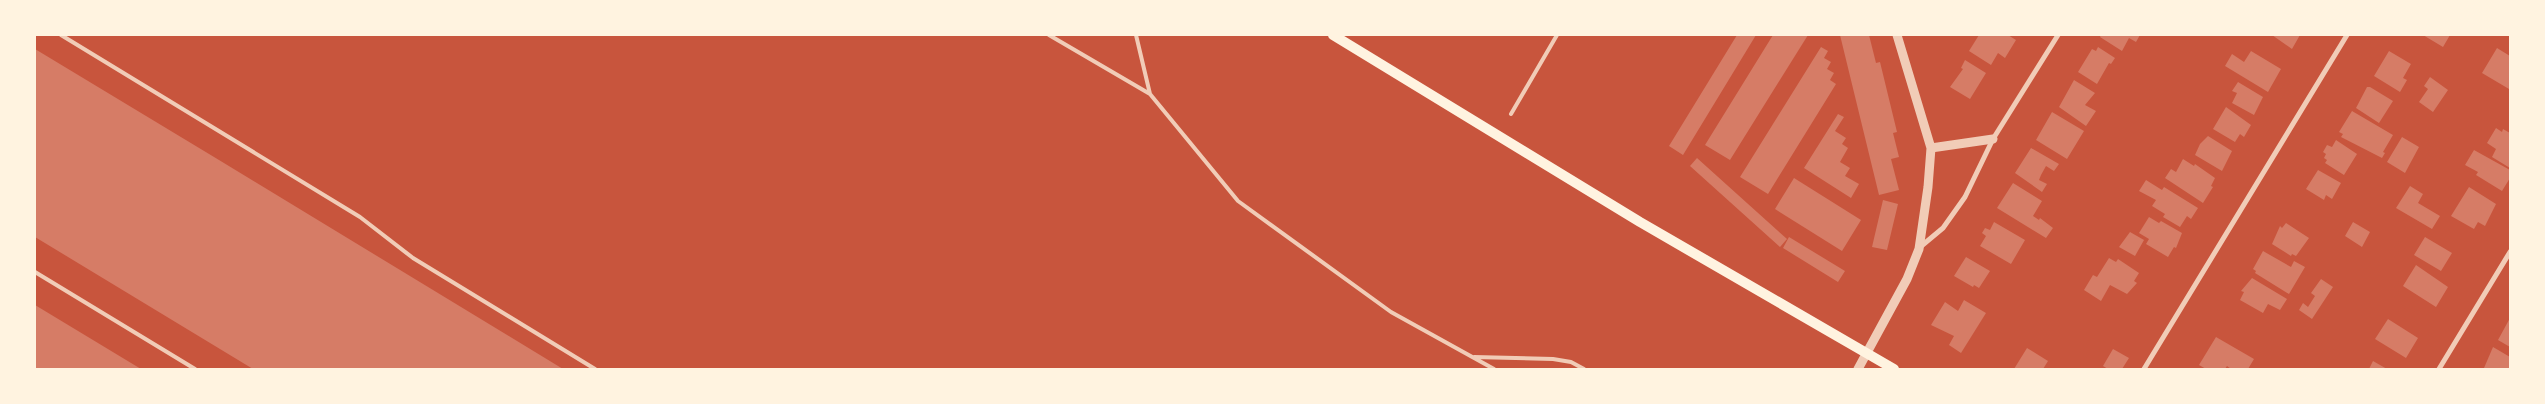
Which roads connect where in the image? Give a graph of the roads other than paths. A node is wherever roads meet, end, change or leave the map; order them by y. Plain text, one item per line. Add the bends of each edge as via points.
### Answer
1 (61, 35) edge
2 (1049, 35) edge
3 (1136, 35) edge
4 (1333, 35) edge
5 (1557, 35) edge
6 (1897, 35) edge
7 (2058, 35) edge
8 (2348, 35) edge
9 (1150, 94) junction
10 (1511, 114) dead end
11 (1993, 140) junction
12 (1931, 148) junction
13 (1919, 249) junction
14 (2510, 252) edge
15 (35, 272) edge
16 (1868, 353) junction
17 (1473, 356) junction
18 (195, 369) edge
19 (595, 369) edge
20 (1494, 369) edge
21 (1584, 369) edge
22 (1858, 369) edge
23 (1894, 369) edge
24 (2144, 369) edge
25 (2439, 369) edge

1 - 19 lane via 360,217 413,258
2 - 9 lane
3 - 9 lane
4 - 16 main road via 1640,222
5 - 10 lane
6 - 12 street
7 - 11 street
8 - 24 street
9 - 17 lane via 1238,200 1391,312
11 - 12 street
11 - 13 street via 1965,196 1943,228
12 - 13 street
13 - 16 street
14 - 25 street
15 - 18 lane
16 - 22 street
16 - 23 main road
17 - 20 lane
17 - 21 lane via 1553,359 1571,362

